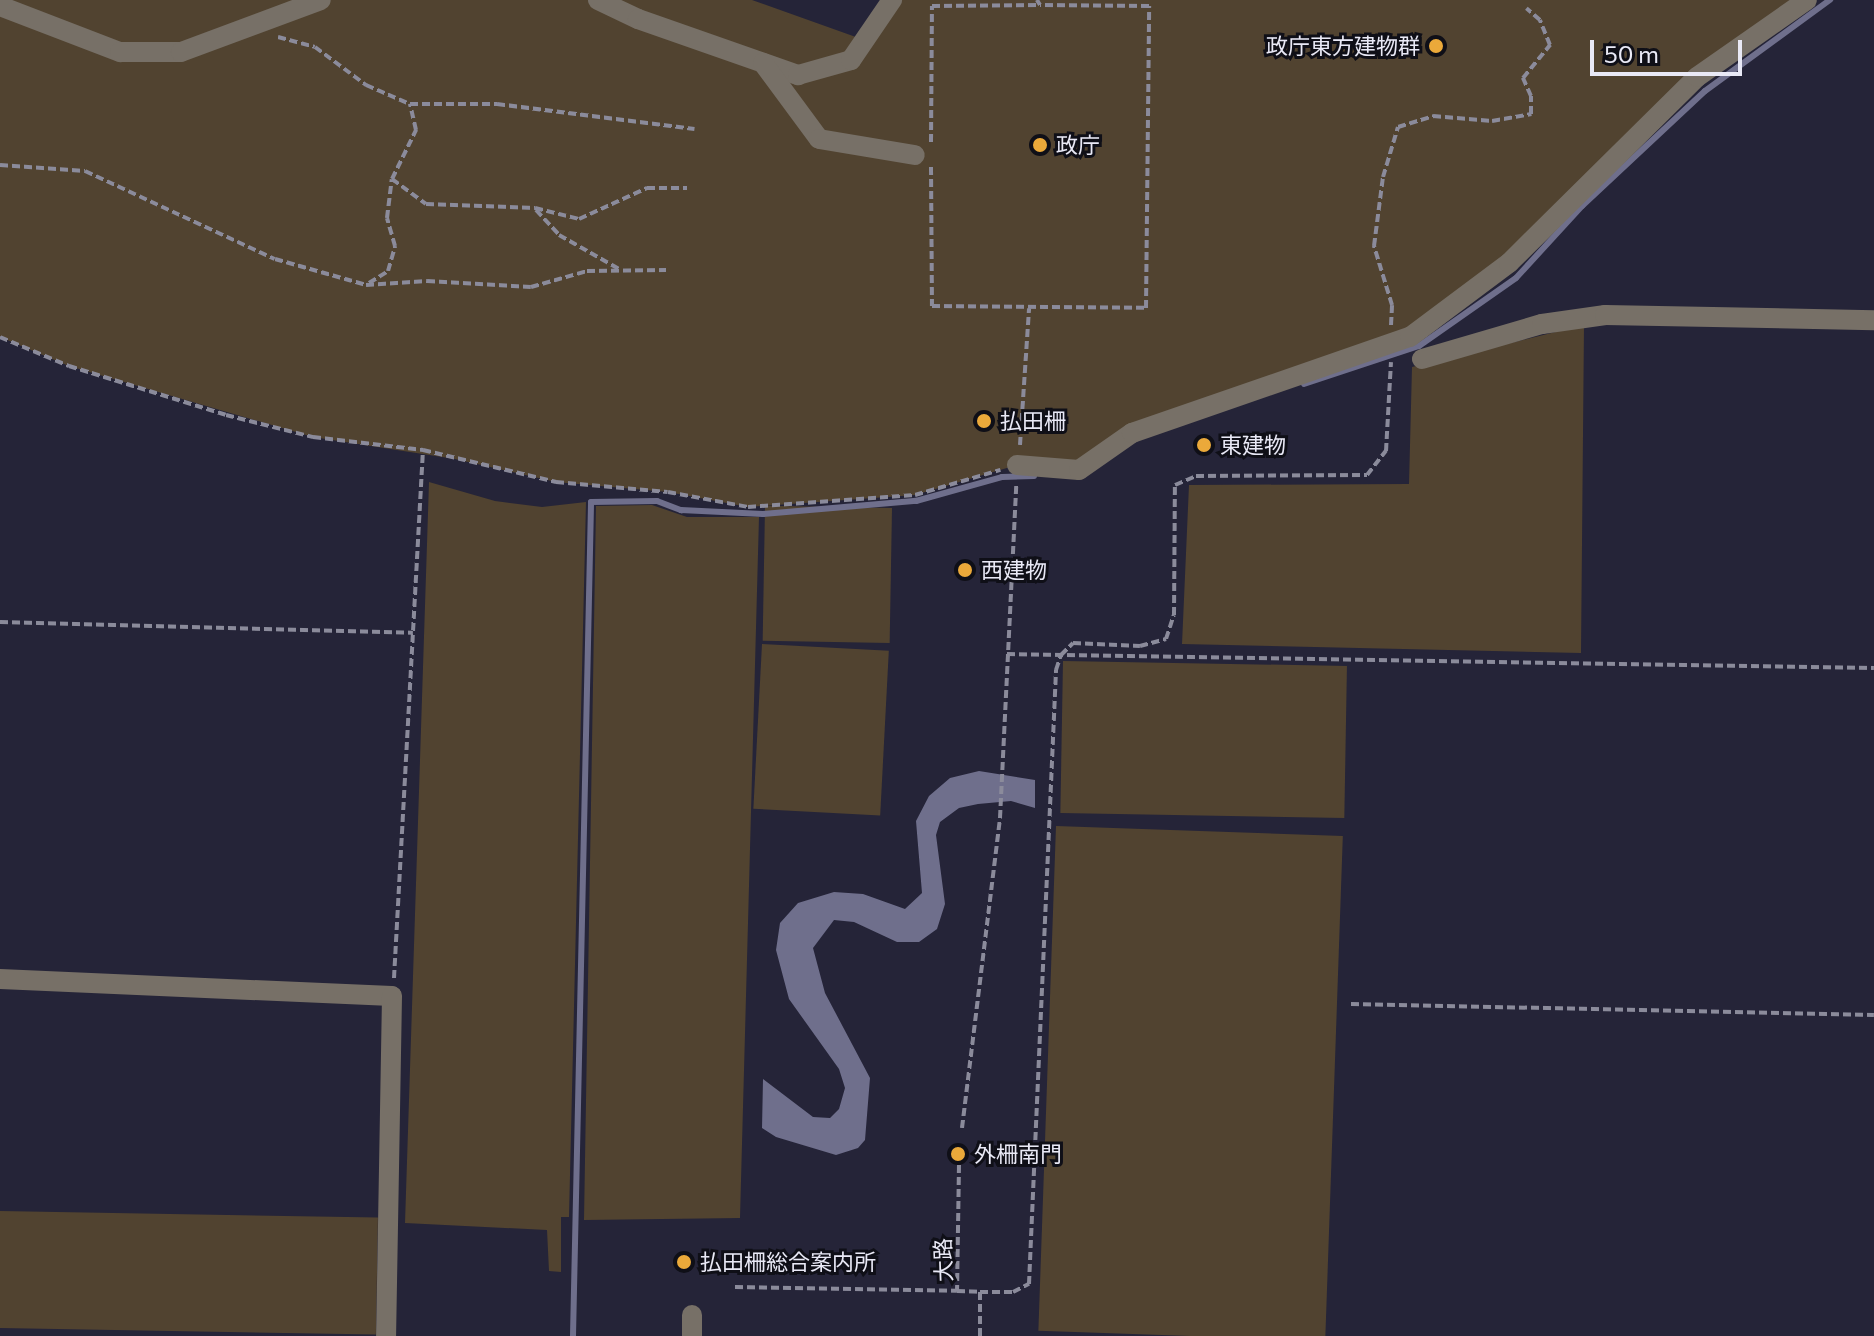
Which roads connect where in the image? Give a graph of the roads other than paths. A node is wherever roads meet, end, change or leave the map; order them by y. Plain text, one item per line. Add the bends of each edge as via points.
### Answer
1 (321, 0) edge
2 (598, 0) edge
3 (892, 0) edge
4 (1807, 0) edge
5 (0, 6) edge
6 (763, 63) junction
7 (915, 155) dead end
8 (1874, 320) edge
9 (1422, 359) dead end
10 (1017, 465) road end
11 (0, 979) edge
12 (692, 1315) dead end
13 (386, 1336) edge
14 (692, 1336) edge

1 - 5 street via 181,52 120,52
2 - 6 street
3 - 6 street via 851,60 798,75
4 - 10 street via 1697,77 1509,263 1410,337 1132,433 1079,470
6 - 7 street via 819,139
8 - 9 street via 1605,315 1542,324
11 - 13 street via 392,996
12 - 14 street

